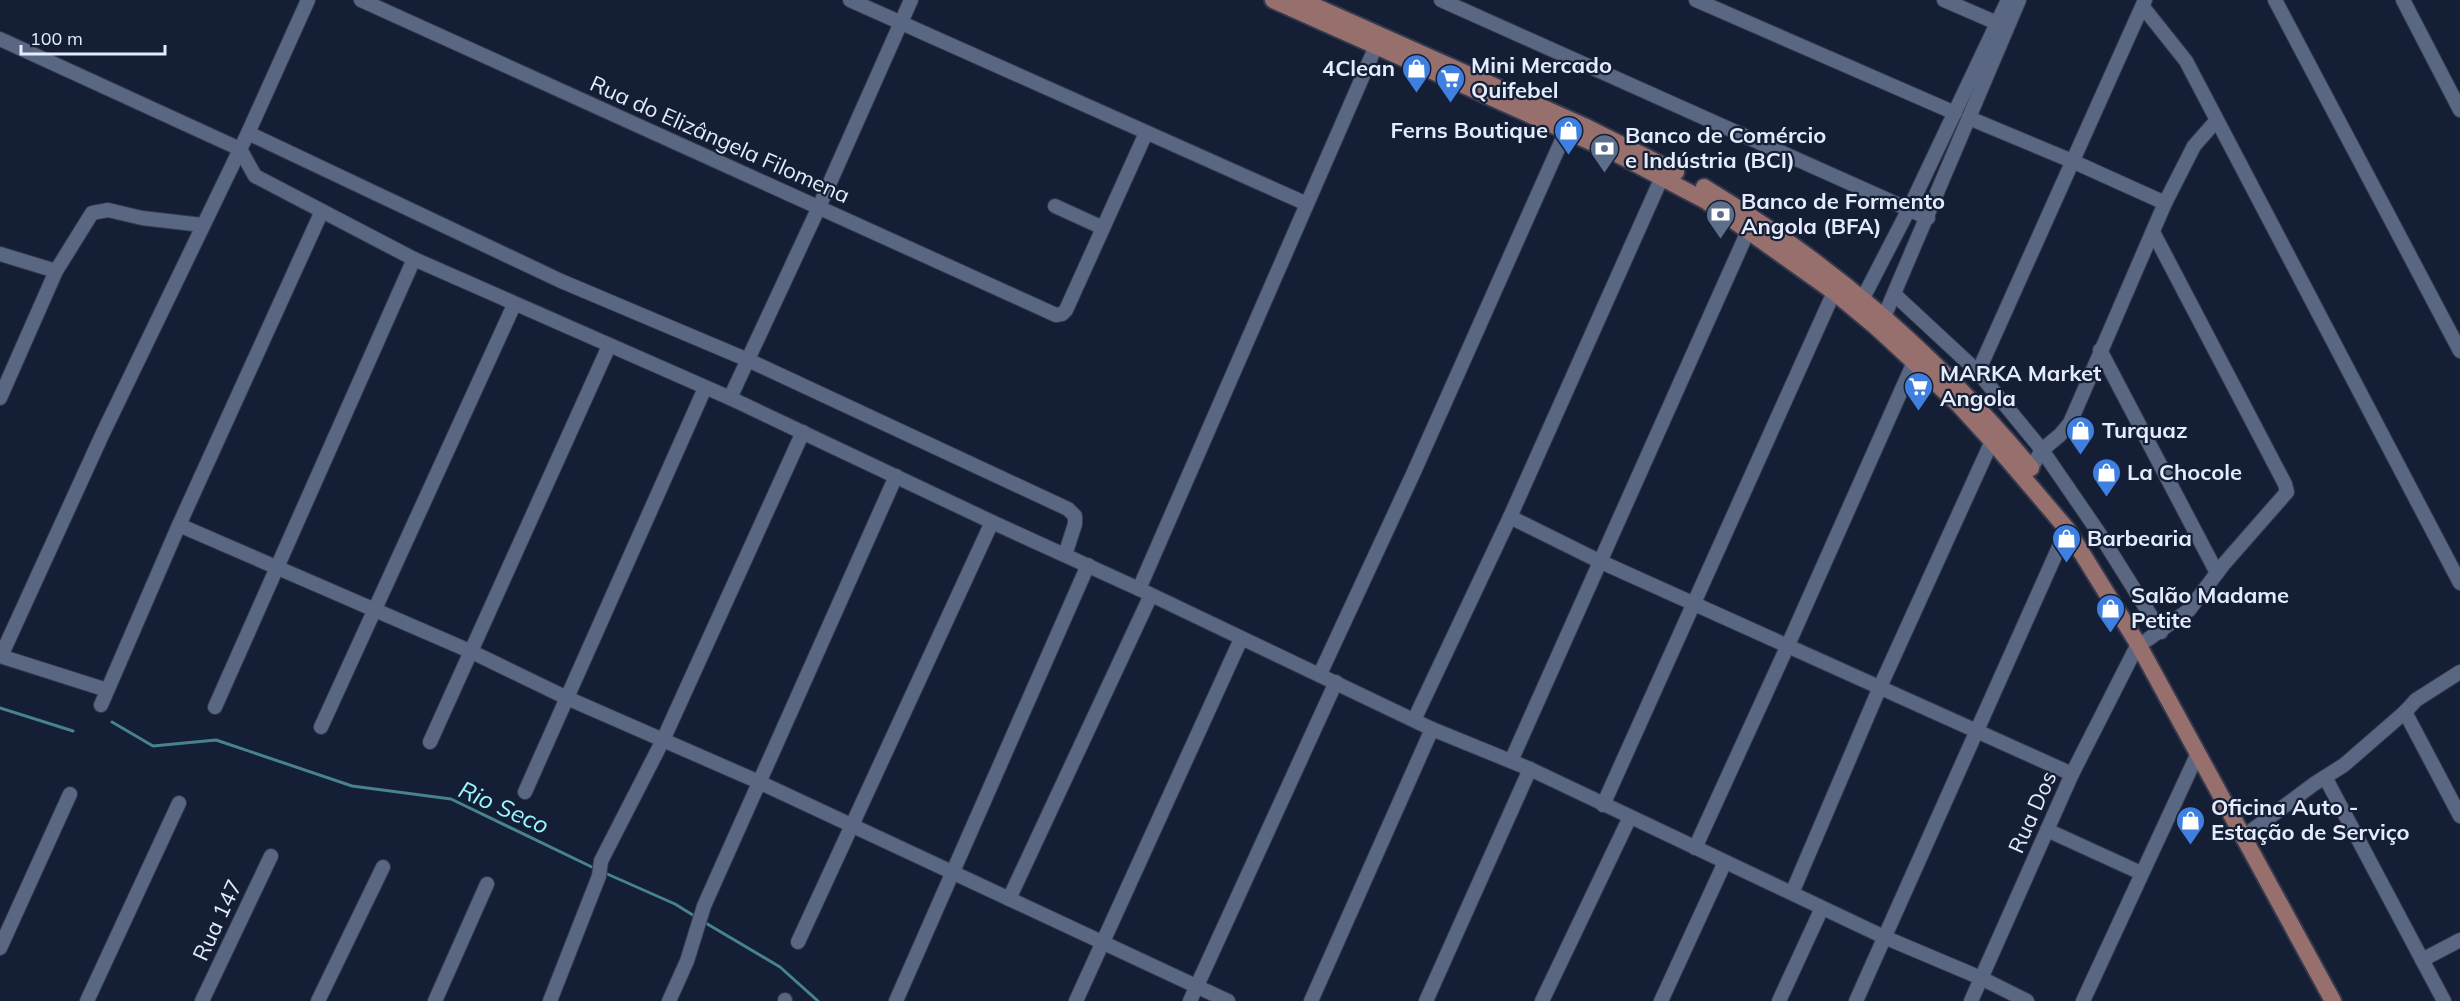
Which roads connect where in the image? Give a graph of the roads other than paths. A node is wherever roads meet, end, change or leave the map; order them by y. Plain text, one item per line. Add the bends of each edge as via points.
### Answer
1 (308, 0) edge
2 (361, 0) edge
3 (850, 0) edge
4 (911, 0) edge
5 (1273, 0) edge
6 (1301, 0) edge
7 (1441, 0) edge
8 (1696, 0) edge
9 (1944, 0) edge
10 (2008, 0) edge
11 (2019, 0) edge
12 (2275, 0) edge
13 (2403, 0) edge
14 (2144, 3) edge
15 (901, 23) junction
16 (1997, 23) junction
17 (0, 39) edge
18 (1376, 46) junction
19 (2460, 110) edge
20 (1955, 112) junction
21 (1969, 117) junction
22 (2216, 121) junction
23 (1566, 130) junction
24 (248, 133) junction
25 (1146, 133) junction
26 (240, 149) junction
27 (2072, 161) junction
28 (1662, 177) junction
29 (2165, 203) junction
30 (1307, 204) junction
31 (1055, 206) dead end
32 (819, 207) junction
33 (1909, 210) junction
34 (322, 211) junction
35 (1928, 218) junction
36 (202, 225) junction
37 (1103, 228) junction
38 (1748, 231) junction
39 (2153, 232) junction
40 (0, 254) edge
41 (414, 259) junction
42 (56, 271) junction
43 (1834, 292) junction
44 (1894, 294) junction
45 (1863, 298) junction
46 (514, 305) junction
47 (1884, 317) junction
48 (609, 346) junction
49 (2100, 350) junction
50 (2460, 351) edge
51 (748, 360) junction
52 (1914, 362) junction
53 (1978, 372) junction
54 (705, 388) junction
55 (0, 398) edge
56 (730, 398) junction
57 (802, 432) junction
58 (1992, 441) junction
59 (2042, 450) junction
60 (2031, 468) junction
61 (896, 476) junction
62 (1510, 517) junction
63 (992, 522) junction
64 (179, 525) junction
65 (2067, 529) junction
66 (1065, 555) junction
67 (1599, 561) junction
68 (1088, 565) junction
69 (278, 567) junction
70 (2217, 573) junction
71 (2460, 583) edge
72 (1145, 592) junction
73 (1693, 604) junction
74 (374, 609) junction
75 (1241, 639) junction
76 (2149, 639) junction
77 (1788, 645) junction
78 (472, 652) junction
79 (1, 656) edge
80 (2460, 672) edge
81 (1320, 674) junction
82 (1336, 682) junction
83 (1880, 687) junction
84 (106, 690) junction
85 (567, 698) junction
86 (101, 705) dead end
87 (215, 707) dead end
88 (2405, 712) junction
89 (1414, 720) junction
90 (321, 727) dead end
91 (1432, 729) junction
92 (1976, 730) junction
93 (663, 740) junction
94 (430, 742) dead end
95 (2198, 753) junction
96 (1511, 761) junction
97 (1530, 769) junction
98 (2072, 774) junction
99 (2325, 777) junction
100 (759, 782) junction
101 (525, 792) dead end
102 (70, 794) dead end
103 (179, 803) dead end
104 (1603, 805) junction
105 (2460, 816) edge
106 (1630, 817) junction
107 (851, 826) junction
108 (2047, 830) junction
109 (2251, 831) junction
110 (1695, 848) junction
111 (271, 856) dead end
112 (1725, 862) junction
113 (383, 867) dead end
114 (951, 873) junction
115 (2141, 873) junction
116 (487, 884) dead end
117 (1792, 893) junction
118 (1009, 899) junction
119 (1822, 908) junction
120 (1884, 937) junction
121 (2460, 940) edge
122 (798, 942) dead end
123 (1103, 944) junction
124 (0, 948) edge
125 (2422, 960) junction
126 (1981, 978) junction
127 (1197, 987) junction
128 (87, 1001) edge
129 (202, 1001) edge
130 (318, 1001) edge
131 (435, 1001) edge
132 (550, 1001) edge
133 (669, 1001) edge
134 (896, 1001) edge
135 (1076, 1001) edge
136 (1190, 1001) edge
137 (1228, 1001) edge
138 (1311, 1001) edge
139 (1426, 1001) edge
140 (1542, 1001) edge
141 (1661, 1001) edge
142 (1779, 1001) edge
143 (1856, 1001) edge
144 (1971, 1001) edge
145 (2028, 1001) edge
146 (2083, 1001) edge
147 (2333, 1001) edge
148 (2345, 1001) edge
149 (2444, 1001) edge

1 - 24 street
2 - 32 street, Rua do Elizângela Filomena
3 - 15 street
4 - 15 street
5 - 18 main road
6 - 45 main road via 1632,148 1734,205
7 - 33 street
8 - 20 street
9 - 16 street
10 - 16 street
11 - 21 street
12 - 50 street
13 - 19 street
14 - 22 street via 2186,61
14 - 27 street
15 - 25 street
15 - 32 street
16 - 20 street
17 - 26 street
18 - 23 main road
18 - 30 street
20 - 33 street
21 - 27 street
21 - 35 street
22 - 29 street via 2194,146
22 - 71 street
23 - 28 main road
23 - 81 street
24 - 26 street
24 - 51 street via 561,281
25 - 30 street
25 - 37 street
26 - 34 street via 255,176
26 - 36 street
27 - 29 street
27 - 53 street
28 - 38 main road via 1706,201
28 - 62 street
29 - 39 street
30 - 72 street
31 - 37 street
32 - 37 street, Rua do Elizângela Filomena via 1056,315 1066,310
32 - 51 street
33 - 35 street
33 - 45 street
34 - 41 street
34 - 64 street
35 - 44 street
36 - 42 street via 100,210 92,213
36 - 79 street
38 - 43 main road
38 - 67 street
39 - 49 street
39 - 70 street via 2287,488
40 - 42 street
41 - 46 street
41 - 69 street
42 - 55 street
43 - 52 main road
43 - 73 street
44 - 47 street
44 - 53 street
45 - 47 main road
46 - 48 street
46 - 74 street
47 - 60 main road via 1983,414
48 - 54 street
48 - 78 street
49 - 59 street via 2066,430
49 - 70 street
51 - 56 street
51 - 66 street via 1068,509 1075,516 1075,524
52 - 58 main road
52 - 77 street
53 - 59 street
54 - 56 street
54 - 85 street
56 - 57 street
57 - 61 street
57 - 93 street
58 - 65 main road
58 - 83 street
59 - 60 street
59 - 76 street via 2099,533
60 - 76 main road
61 - 63 street
61 - 100 street
62 - 67 street
62 - 89 street
63 - 66 street
63 - 107 street
64 - 69 street
64 - 84 street
65 - 76 main road
65 - 92 street
66 - 68 street
67 - 73 street
67 - 96 street
68 - 72 street
68 - 114 street
69 - 74 street
69 - 87 street
70 - 76 street via 2189,610
72 - 75 street
72 - 118 street
73 - 77 street
73 - 104 street
74 - 78 street
74 - 90 street
75 - 81 street
75 - 123 street
76 - 95 main road
76 - 98 street, Rua Dos
76 - 109 main road
77 - 83 street
77 - 110 street
78 - 85 street
78 - 94 street
79 - 84 street
80 - 88 street via 2416,700
81 - 82 street
82 - 89 street
82 - 127 street
83 - 92 street
83 - 117 street
84 - 86 street
85 - 93 street
85 - 101 street
88 - 99 street
88 - 105 street
89 - 91 street
91 - 96 street
91 - 138 street
92 - 98 street
92 - 120 street
93 - 100 street
93 - 132 street via 601,861 599,876
95 - 115 street
95 - 147 main road
96 - 97 street
97 - 104 street
97 - 139 street
98 - 108 street, Rua Dos
99 - 109 street
99 - 125 street
100 - 107 street
100 - 133 street via 704,906
102 - 124 street
103 - 128 street
104 - 106 street
106 - 110 street
106 - 140 street
107 - 114 street
107 - 122 street
108 - 115 street
108 - 126 street, Rua Dos
109 - 148 main road
110 - 112 street
111 - 129 street, Rua 147
112 - 117 street
112 - 141 street
113 - 130 street
114 - 118 street
114 - 134 street
115 - 146 street
116 - 131 street
117 - 119 street
118 - 123 street
119 - 120 street
119 - 142 street
120 - 126 street
120 - 143 street
121 - 125 street
123 - 127 street
123 - 135 street
125 - 149 street
126 - 144 street, Rua Dos
126 - 145 street
127 - 136 street
127 - 137 street

